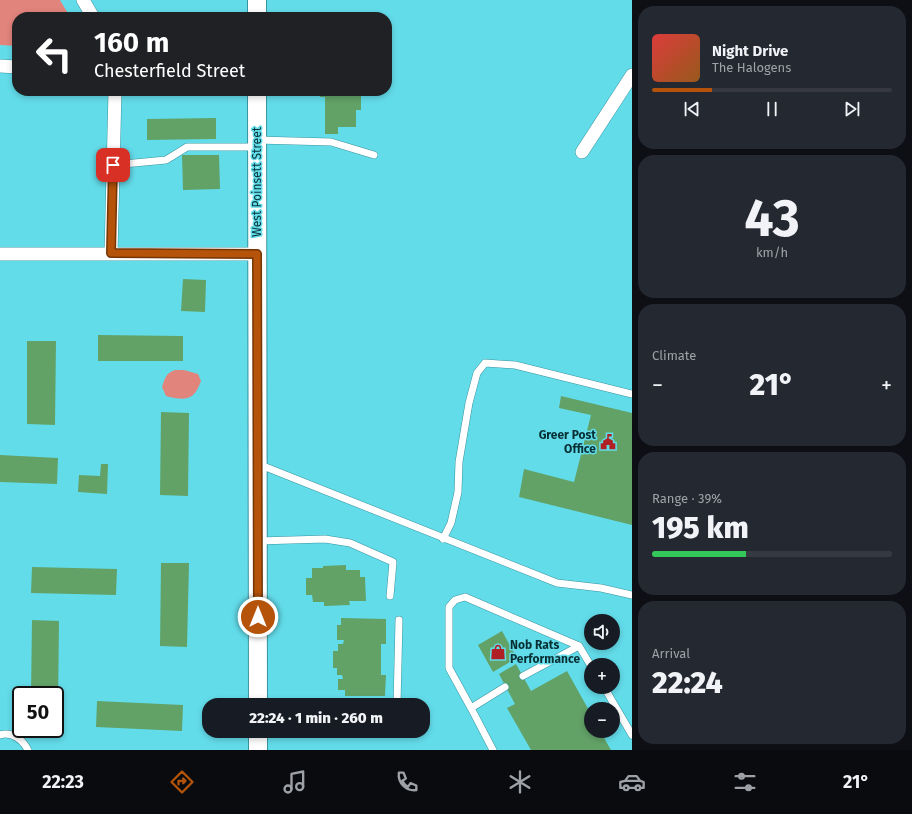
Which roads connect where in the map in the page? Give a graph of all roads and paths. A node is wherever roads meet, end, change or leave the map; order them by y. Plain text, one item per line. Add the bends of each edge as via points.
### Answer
1 (83, 0) edge
2 (257, 0) edge
3 (91, 12) edge
4 (257, 12) edge
5 (0, 66) edge
6 (12, 67) edge
7 (632, 75) edge
8 (115, 96) edge
9 (257, 96) edge
10 (257, 144) junction
11 (582, 152) dead end
12 (374, 155) dead end
13 (113, 165) junction
14 (111, 253) junction
15 (0, 254) edge
16 (257, 254) junction
17 (632, 394) edge
18 (258, 464) junction
19 (443, 539) junction
20 (258, 541) junction
21 (632, 595) edge
22 (390, 596) dead end
23 (399, 620) dead end
24 (579, 646) junction
25 (586, 658) edge
26 (523, 676) dead end
27 (506, 687) dead end
28 (608, 694) edge
29 (258, 698) edge
30 (397, 698) edge
31 (471, 708) junction
32 (0, 735) edge
33 (632, 735) edge
34 (258, 738) edge
35 (28, 750) edge
36 (258, 750) edge
37 (494, 750) edge

1 - 3 street
2 - 4 main road
5 - 6 street
7 - 11 street
8 - 13 street
9 - 10 main road, West Poinsett Street
10 - 12 lane via 331,142
10 - 13 lane via 186,147 166,160
10 - 16 main road, West Poinsett Street
13 - 14 street
14 - 15 street
14 - 16 street
16 - 18 main road, West Poinsett Street
17 - 19 lane via 515,365 485,363 477,373 469,403 459,462 458,492 451,523
18 - 19 lane
18 - 20 main road, West Poinsett Street
19 - 21 lane via 557,584 601,588
20 - 22 lane via 325,539 350,543 393,562
20 - 29 main road, West Poinsett Street
23 - 30 lane
24 - 25 lane
24 - 26 lane
24 - 31 lane via 465,597 455,600 449,607 450,668
27 - 31 lane
28 - 33 lane
31 - 37 lane
32 - 35 lane via 12,735 23,741
34 - 36 main road

